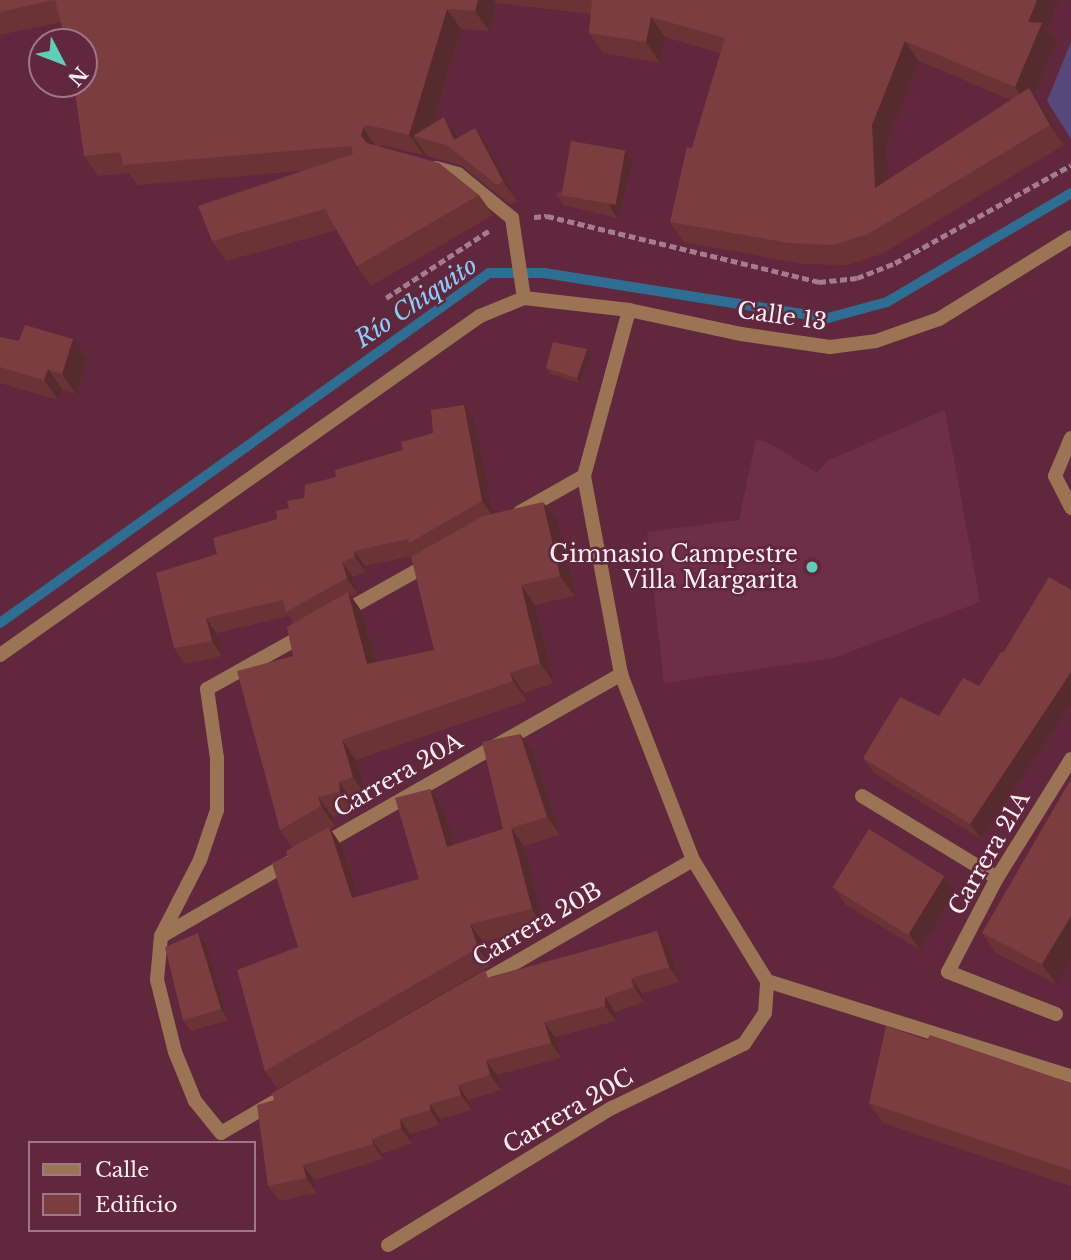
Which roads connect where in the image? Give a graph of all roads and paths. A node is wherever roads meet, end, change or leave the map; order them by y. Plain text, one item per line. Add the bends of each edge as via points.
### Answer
1 (421, 164) edge
2 (1071, 165) edge
3 (513, 223) junction
4 (1071, 237) edge
5 (523, 291) junction
6 (386, 298) dead end
7 (629, 310) junction
8 (1071, 438) edge
9 (584, 476) junction
10 (1071, 508) edge
11 (511, 517) edge
12 (438, 558) edge
13 (0, 656) edge
14 (621, 674) junction
15 (1071, 759) edge
16 (862, 796) dead end
17 (694, 860) junction
18 (997, 878) junction
19 (160, 936) junction
20 (766, 981) junction
21 (457, 996) edge
22 (1056, 1014) dead end
23 (1071, 1076) edge
24 (292, 1092) edge
25 (388, 1245) dead end

1 - 3 street via 458,174
2 - 3 path via 895,263 857,278 819,282 547,216
3 - 5 street
3 - 6 path via 474,239
4 - 7 street, Calle 13 via 939,319 876,341 830,347
5 - 7 street, Calle 13
5 - 13 street via 480,316
7 - 9 street
8 - 10 street via 1055,476
9 - 11 street
9 - 14 street
12 - 19 street via 208,689 217,758 217,810 200,860
14 - 17 street
14 - 19 street, Carrera 20A
15 - 18 street, Carrera 21A
16 - 18 street
17 - 20 street
17 - 21 street, Carrera 20B
18 - 22 street, Carrera 21A via 948,972
19 - 24 street via 157,980 174,1052 195,1101 221,1133
20 - 23 street
20 - 25 street, Carrera 20C via 765,1013 744,1044 612,1108

